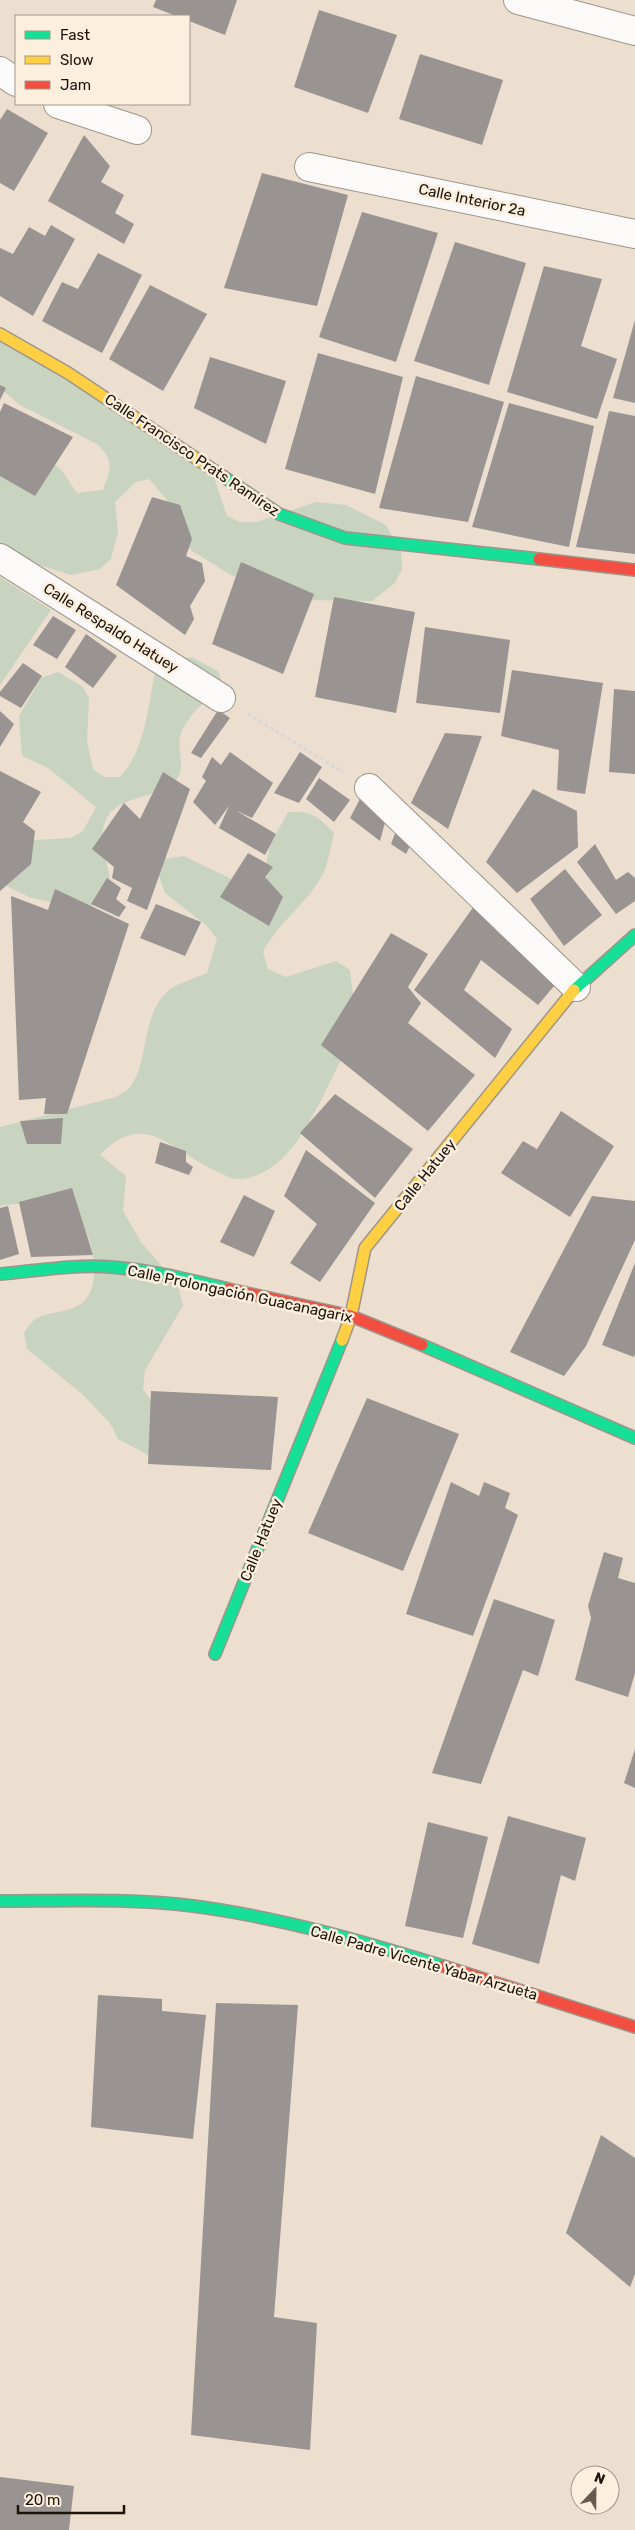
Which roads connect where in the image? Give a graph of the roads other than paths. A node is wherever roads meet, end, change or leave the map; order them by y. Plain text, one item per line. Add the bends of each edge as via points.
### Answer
1 (518, 0) edge
2 (635, 31) edge
3 (0, 71) edge
4 (15, 81) edge
5 (61, 105) edge
6 (137, 130) dead end
7 (309, 167) dead end
8 (635, 234) edge
9 (0, 334) edge
10 (0, 558) edge
11 (635, 570) edge
12 (221, 698) road end
13 (369, 788) road end
14 (635, 935) edge
15 (576, 987) junction
16 (0, 1274) edge
17 (351, 1316) junction
18 (635, 1438) edge
19 (214, 1654) dead end
20 (0, 1900) edge
21 (635, 2027) edge

1 - 2 street
3 - 4 street
5 - 6 street
7 - 8 street, Calle Interior 2a
9 - 11 street, Calle Francisco Prats Ramírez via 68,373 279,514 345,538
10 - 12 street, Calle Respaldo Hatuey
13 - 15 street
14 - 15 street, Calle Hatuey
15 - 17 street, Calle Hatuey via 365,1248
16 - 17 street, Calle Prolongación Guacanagarix via 112,1267 172,1276
17 - 18 street, Calle Prolongación Guacanagarix
17 - 19 street, Calle Hatuey
20 - 21 street, Calle Padre Vicente Yabar Arzueta via 147,1903 218,1910 323,1932 438,1964

